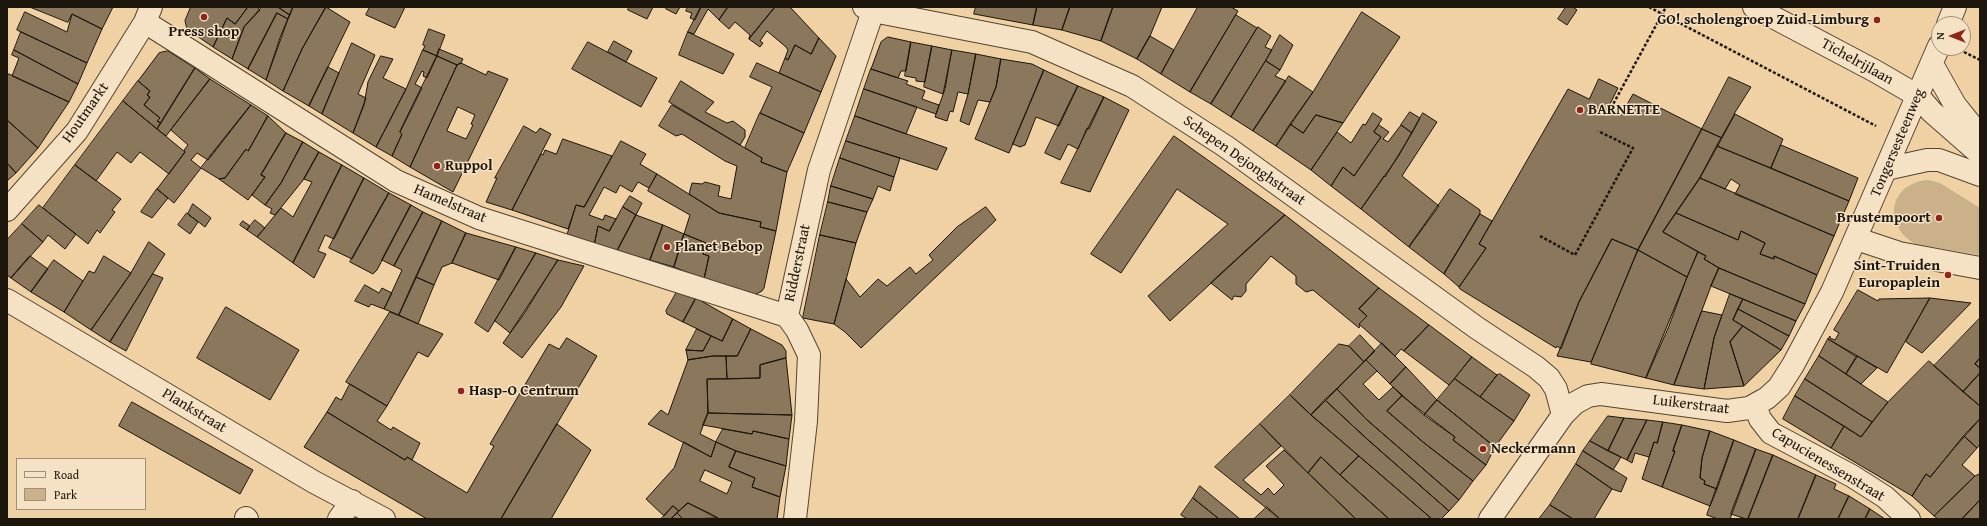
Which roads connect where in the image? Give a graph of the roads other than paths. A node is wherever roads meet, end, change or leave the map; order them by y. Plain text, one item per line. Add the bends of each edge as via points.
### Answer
1 (1754, 7) edge
2 (869, 9) edge
3 (148, 14) edge
4 (1935, 56) edge
5 (1935, 56) edge
6 (1918, 96) junction
7 (1980, 136) edge
8 (1980, 154) edge
9 (1886, 169) junction
10 (1980, 175) edge
11 (7, 210) edge
12 (1856, 239) junction
13 (1980, 268) edge
14 (7, 300) edge
15 (787, 316) junction
16 (1755, 405) junction
17 (1564, 415) junction
18 (352, 501) junction
19 (339, 519) edge
20 (384, 519) edge
21 (795, 519) edge
22 (1490, 519) edge
23 (1910, 519) edge

1 - 6 street, Tichelrijlaan via 1875,70
2 - 15 street, Ridderstraat via 819,170
2 - 17 street, Schepen Dejonghstraat via 1032,42 1132,86 1225,146 1477,328 1536,367 1556,389
3 - 11 street, Houtmarkt via 77,131
3 - 15 street, Hamelstraat via 396,181 479,218
4 - 6 street, Tongersesteenweg
5 - 7 street via 1955,105
6 - 8 street, Tichelrijlaan via 1932,112
6 - 9 street, Tongersesteenweg
9 - 10 street via 1927,160 1939,160
9 - 12 street, Tongersesteenweg
12 - 13 street via 1898,253
12 - 16 street, Luikerstraat via 1832,292 1793,365 1779,387
14 - 18 street, Plankstraat via 314,482
15 - 21 street, Ridderstraat via 809,355 806,421
16 - 17 street, Luikerstraat via 1739,410 1712,410 1601,394 1588,396 1575,403
16 - 23 street, Capucienessenstraat via 1760,419 1771,433 1852,476 1884,496
17 - 22 street, Luikerstraat
18 - 19 street
18 - 20 street, Plankstraat

